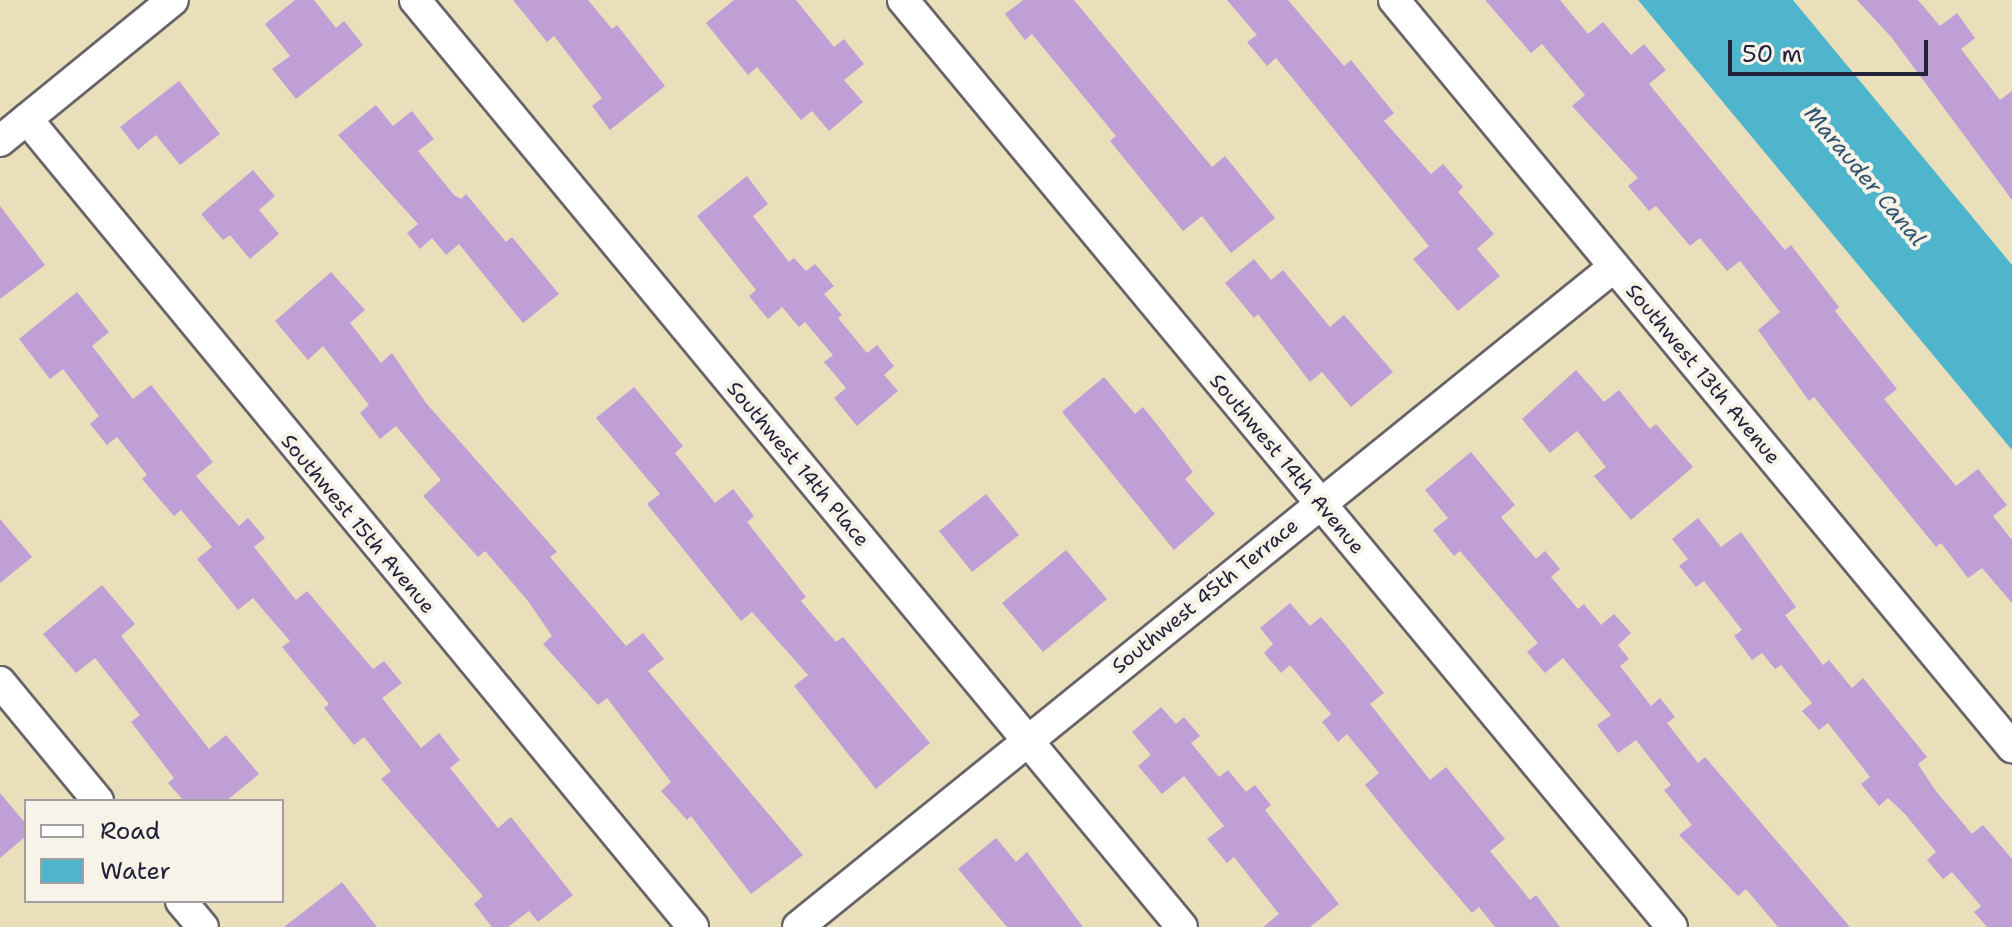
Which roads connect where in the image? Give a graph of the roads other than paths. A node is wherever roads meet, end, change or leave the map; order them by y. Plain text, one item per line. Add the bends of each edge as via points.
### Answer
1 (173, 0) edge
2 (415, 0) edge
3 (903, 0) edge
4 (1394, 0) edge
5 (27, 119) junction
6 (0, 141) edge
7 (1614, 267) junction
8 (1320, 503) junction
9 (0, 682) edge
10 (1027, 739) junction
11 (2012, 747) edge
12 (96, 799) edge
13 (183, 903) edge
14 (203, 927) edge
15 (693, 927) edge
16 (798, 927) edge
17 (1182, 927) edge
18 (1672, 927) edge

1 - 5 street
2 - 10 street, Southwest 14th Place
3 - 8 street, Southwest 14th Avenue
4 - 7 street, Southwest 13th Avenue
5 - 6 street
5 - 15 street, Southwest 15th Avenue
7 - 8 street, Southwest 45th Terrace
7 - 11 street, Southwest 13th Avenue
8 - 10 street, Southwest 45th Terrace
8 - 18 street, Southwest 14th Avenue
9 - 12 street
10 - 16 street, Southwest 45th Terrace
10 - 17 street, Southwest 14th Place
13 - 14 street

